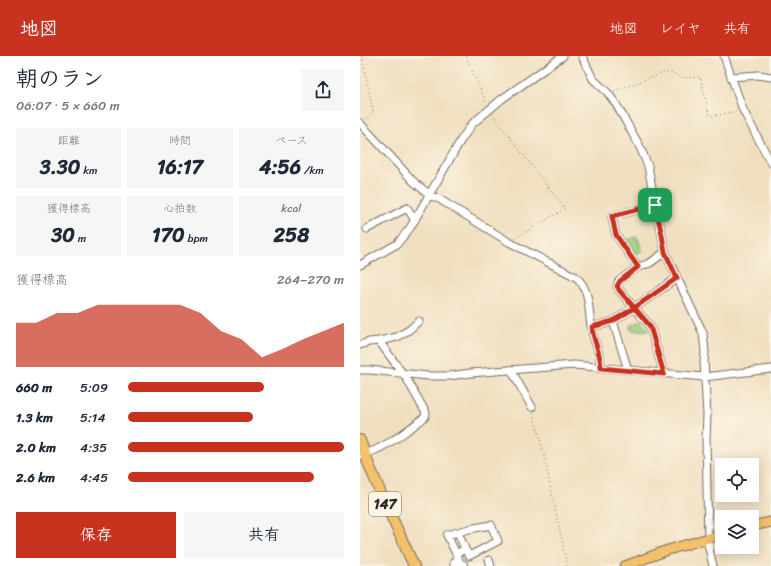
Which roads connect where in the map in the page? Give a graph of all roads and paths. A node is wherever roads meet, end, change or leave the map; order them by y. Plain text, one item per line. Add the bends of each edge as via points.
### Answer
1 (362, 56) edge
2 (466, 56) edge
3 (563, 56) edge
4 (582, 56) edge
5 (724, 56) edge
6 (732, 77) junction
7 (771, 77) edge
8 (608, 93) junction
9 (489, 110) junction
10 (743, 110) junction
11 (361, 124) edge
12 (771, 163) edge
13 (430, 195) junction
14 (655, 205) junction
15 (415, 220) junction
16 (367, 229) dead end
17 (509, 242) junction
18 (665, 252) junction
19 (360, 265) edge
20 (638, 267) junction
21 (677, 278) junction
22 (634, 308) junction
23 (419, 321) dead end
24 (613, 321) junction
25 (592, 327) junction
26 (379, 341) junction
27 (360, 345) edge
28 (601, 368) junction
29 (771, 369) edge
30 (360, 370) edge
31 (511, 370) junction
32 (628, 370) junction
33 (404, 374) junction
34 (664, 374) junction
35 (704, 377) junction
36 (532, 407) joint
37 (360, 440) edge
38 (363, 455) edge
39 (771, 522) edge
40 (759, 525) edge
41 (458, 532) junction
42 (715, 536) edge
43 (708, 538) junction
44 (465, 549) junction
45 (456, 554) junction
46 (414, 566) edge
47 (454, 566) edge
48 (464, 566) edge
49 (567, 566) edge
50 (625, 566) edge
51 (713, 566) edge

1 - 11 path via 373,112
2 - 9 path
3 - 9 street
4 - 8 street via 593,79
5 - 6 street
6 - 7 street
6 - 10 street
8 - 10 path via 663,73 672,73 684,78 700,77 709,114 713,116
8 - 14 street via 639,145 648,166
9 - 13 street via 472,124
9 - 17 path via 565,209
10 - 12 street
11 - 13 street via 414,182
13 - 15 street
13 - 17 street
14 - 18 street
14 - 20 street via 612,216 616,235
15 - 16 street via 407,208
15 - 19 street via 397,244
17 - 25 street via 582,281 589,302
18 - 20 street via 650,263
18 - 21 street
20 - 22 street via 617,286
21 - 22 street
21 - 35 street via 703,333
22 - 24 street
22 - 34 street via 650,326
23 - 26 street via 397,336
24 - 25 street
24 - 32 street
25 - 28 street
26 - 27 street
26 - 33 street
28 - 31 street via 574,365
28 - 32 street
29 - 35 street
30 - 33 street
31 - 33 street via 449,376
31 - 36 street
32 - 34 street
33 - 38 street via 426,414 425,417 398,438
34 - 35 street
35 - 43 street via 707,415
36 - 49 path
37 - 38 highway, 147
38 - 46 highway, 147
39 - 40 main road
41 - 44 street
41 - 44 street via 491,525 498,541 469,556
41 - 45 street via 447,535
42 - 43 main road
43 - 50 main road
43 - 51 street
44 - 45 street
45 - 47 street via 459,560 454,562
47 - 48 street

